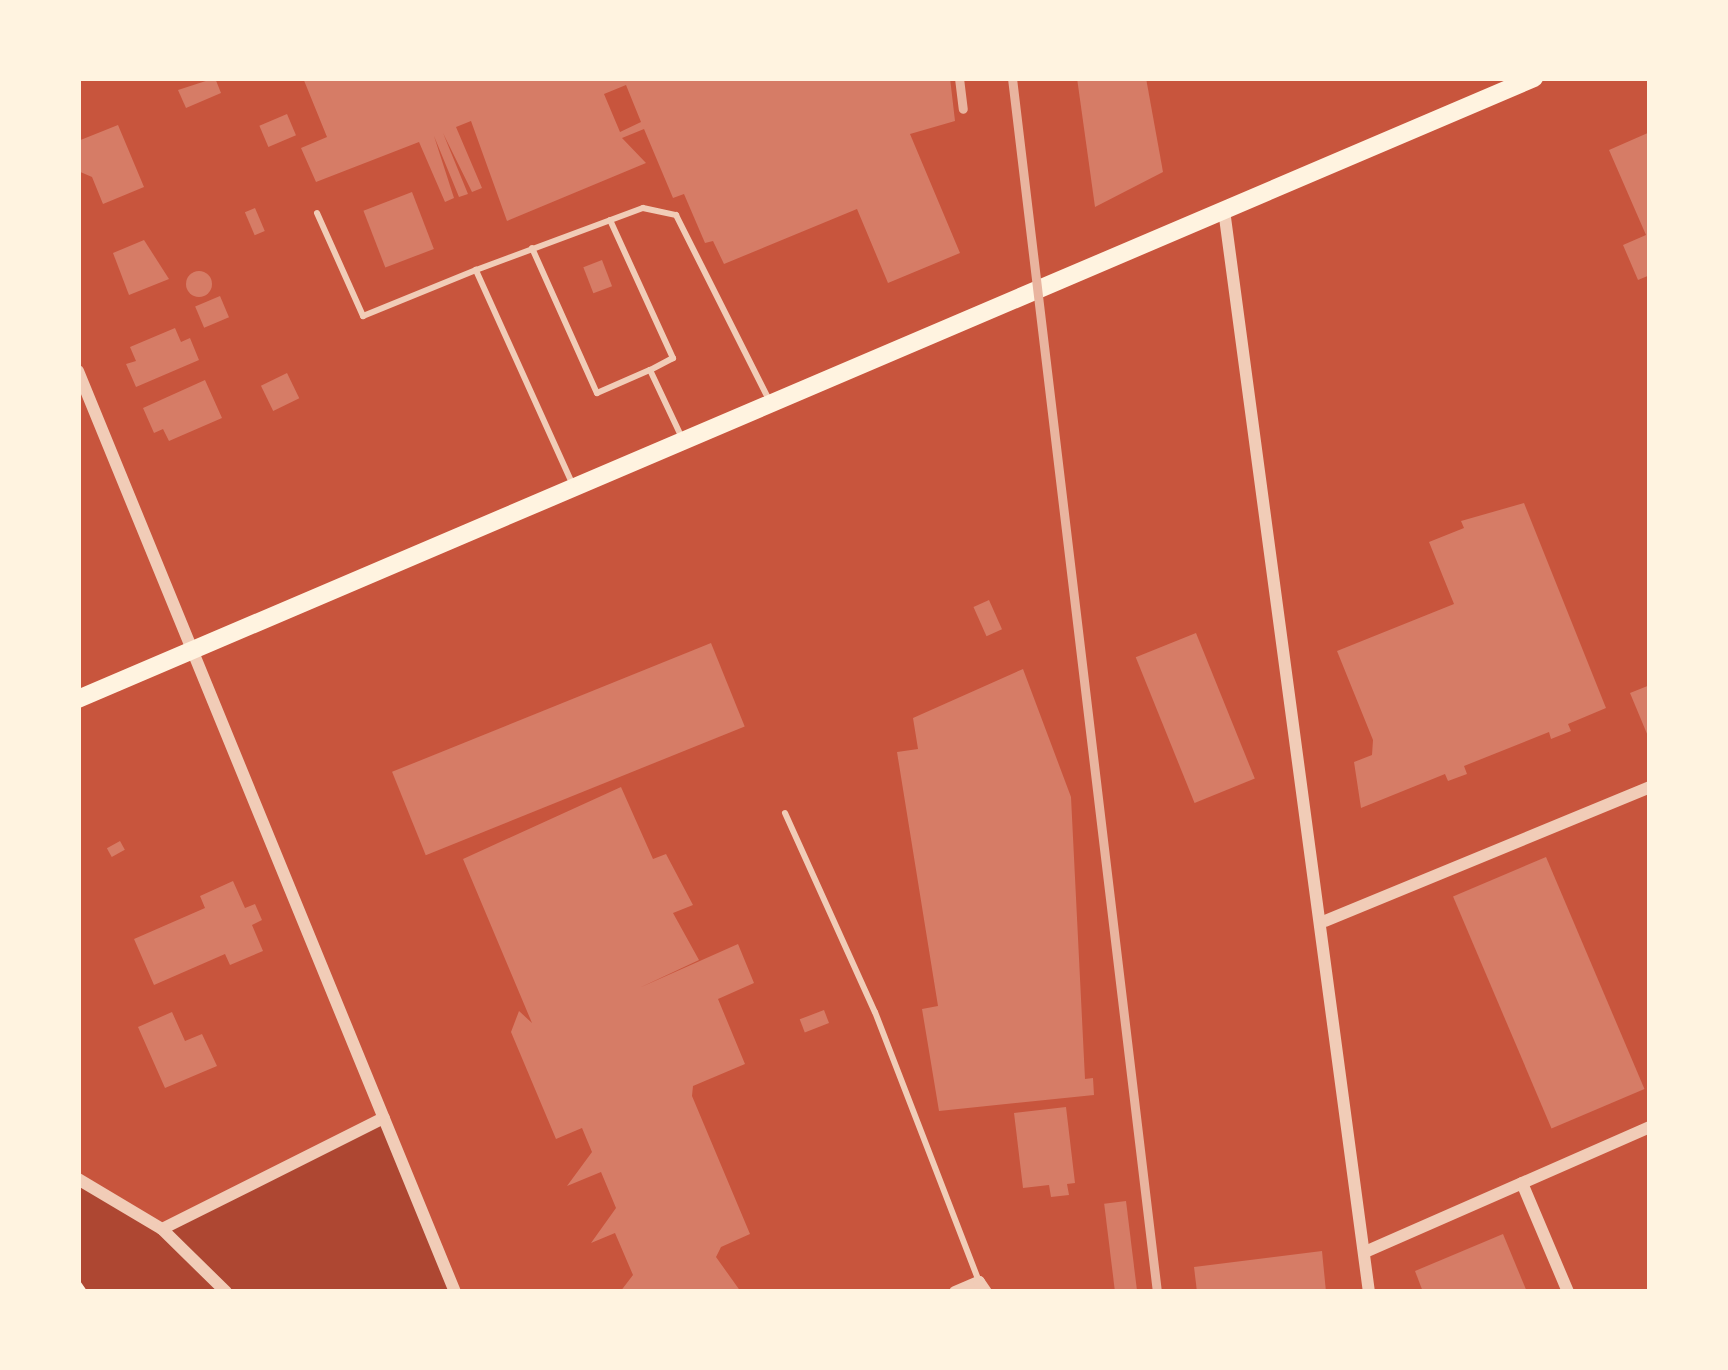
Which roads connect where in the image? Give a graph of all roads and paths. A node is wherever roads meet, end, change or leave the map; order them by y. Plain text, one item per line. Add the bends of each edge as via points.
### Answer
1 (1534, 78) edge
2 (1224, 210) junction
3 (317, 212) dead end
4 (610, 220) junction
5 (532, 248) junction
6 (476, 270) junction
7 (78, 370) edge
8 (650, 370) junction
9 (770, 402) junction
10 (682, 440) junction
11 (574, 486) junction
12 (194, 648) junction
13 (78, 698) edge
14 (1650, 787) edge
15 (785, 813) dead end
16 (1324, 921) junction
17 (384, 1118) junction
18 (1650, 1127) edge
19 (78, 1179) edge
20 (1522, 1183) junction
21 (162, 1229) junction
22 (1365, 1252) junction
23 (78, 1282) edge
24 (982, 1287) edge
25 (85, 1292) edge
26 (226, 1292) edge
27 (455, 1292) edge
28 (955, 1292) edge
29 (1369, 1292) edge
30 (1568, 1292) edge

1 - 2 main road
2 - 9 main road
2 - 16 street
3 - 6 lane via 363,316
4 - 5 lane
4 - 8 lane via 673,358
4 - 9 lane via 643,208 676,215
5 - 6 lane
5 - 8 lane via 597,393
6 - 11 lane
7 - 12 street
8 - 10 lane
9 - 10 main road
10 - 11 main road
11 - 12 main road
12 - 13 main road
12 - 17 street
14 - 16 street
15 - 24 lane
16 - 22 street
17 - 21 street
17 - 27 street
18 - 20 street
19 - 21 street
20 - 22 street
20 - 30 street
21 - 26 street
22 - 29 street
23 - 25 path
24 - 28 street

